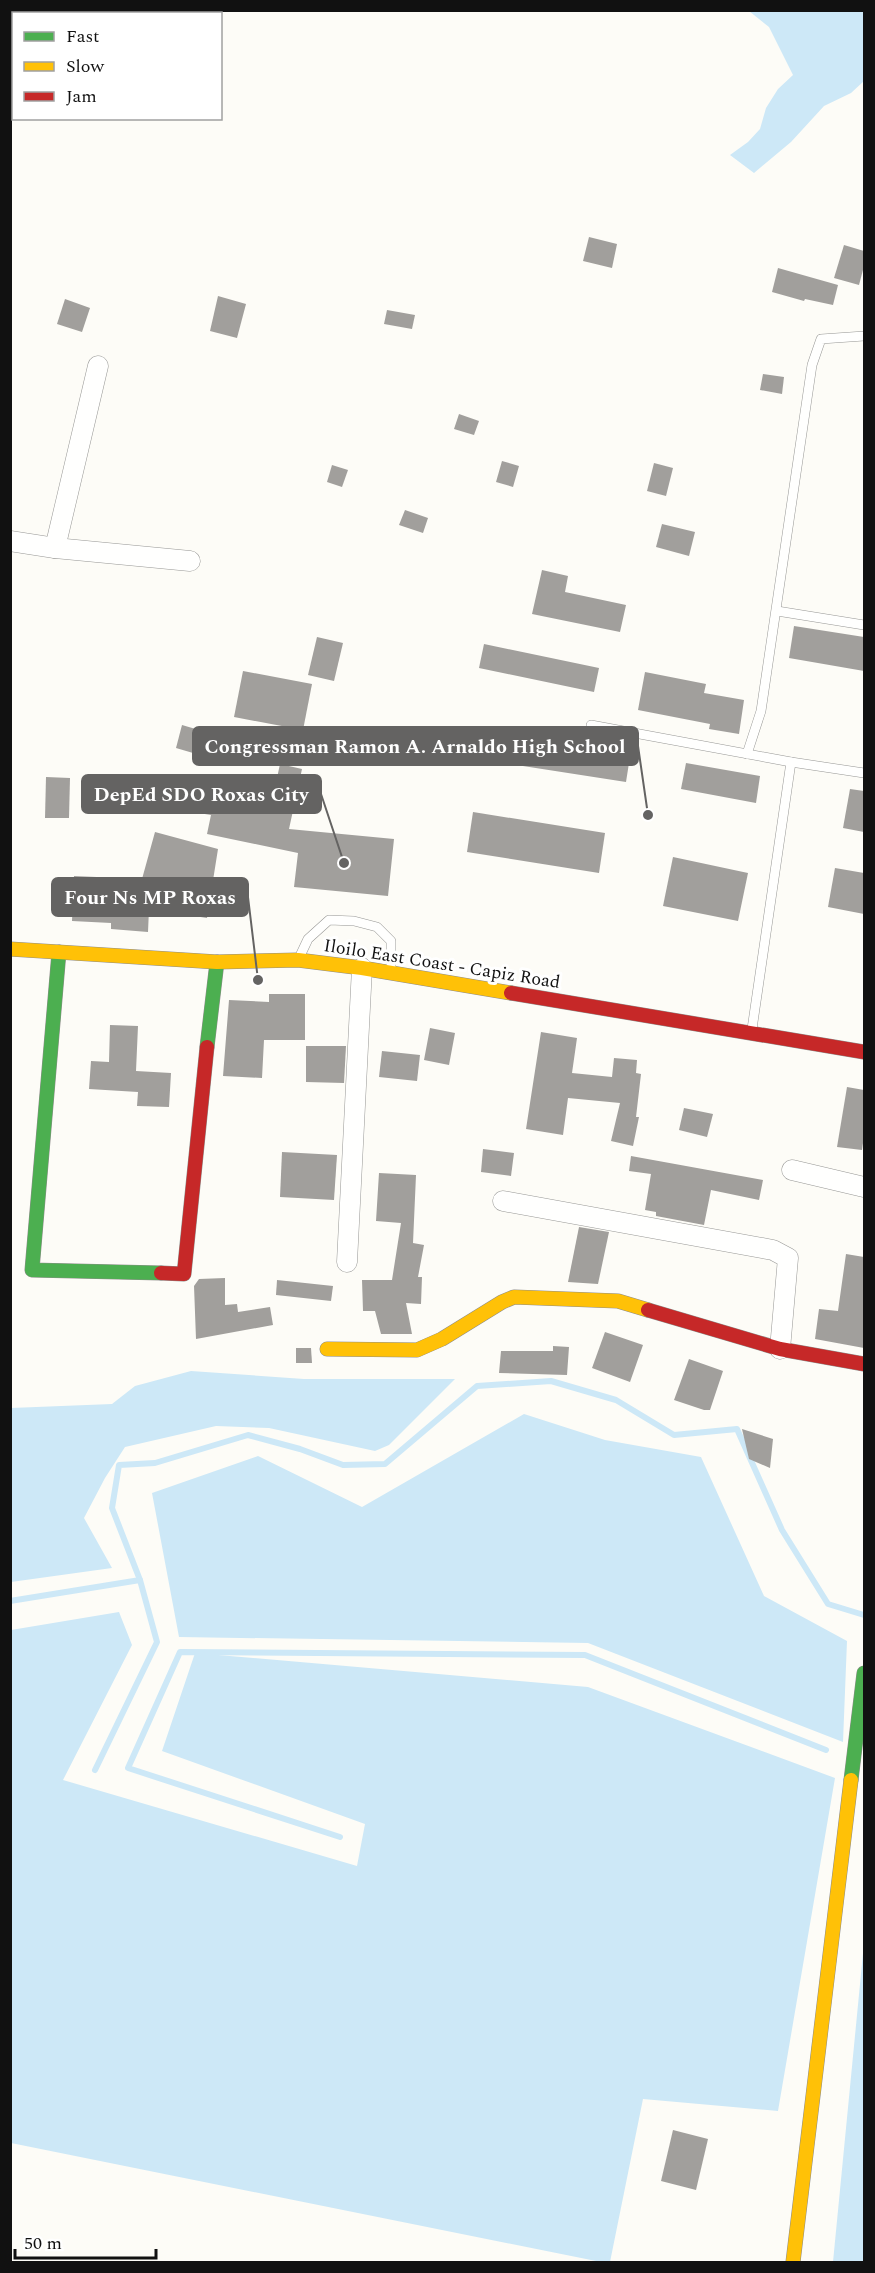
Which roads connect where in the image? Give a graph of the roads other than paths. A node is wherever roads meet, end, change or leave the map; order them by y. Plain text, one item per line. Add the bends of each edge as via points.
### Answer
1 (864, 336) edge
2 (98, 366) dead end
3 (10, 542) edge
4 (55, 549) junction
5 (190, 561) dead end
6 (777, 611) junction
7 (864, 625) edge
8 (591, 725) dead end
9 (747, 754) junction
10 (791, 762) junction
11 (864, 773) edge
12 (10, 949) edge
13 (59, 952) junction
14 (298, 960) junction
15 (217, 962) junction
16 (362, 968) junction
17 (391, 973) junction
18 (752, 1032) junction
19 (864, 1052) edge
20 (792, 1170) dead end
21 (864, 1187) edge
22 (503, 1201) dead end
23 (347, 1262) dead end
24 (327, 1349) dead end
25 (780, 1349) junction
26 (864, 1364) edge
27 (864, 1673) edge
28 (793, 2262) edge

1 - 6 lane via 821,339 812,365
2 - 4 street
3 - 4 street
4 - 5 street
6 - 7 lane
6 - 9 lane via 761,711
8 - 9 lane
9 - 10 lane
10 - 11 lane
10 - 18 lane
12 - 13 main road, Iloilo East Coast - Capiz Road
13 - 15 main road, Iloilo East Coast - Capiz Road
13 - 15 main road via 32,1270 184,1274
14 - 15 main road, Iloilo East Coast - Capiz Road
14 - 16 main road, Iloilo East Coast - Capiz Road
14 - 17 lane via 308,939 329,920 354,921 377,927 391,941
16 - 17 main road, Iloilo East Coast - Capiz Road
16 - 23 street
17 - 18 main road, Iloilo East Coast - Capiz Road
18 - 19 main road, Iloilo East Coast - Capiz Road
20 - 21 street
22 - 25 street via 773,1250 788,1258
24 - 25 main road via 417,1350 514,1297 618,1300
25 - 26 main road
27 - 28 main road

